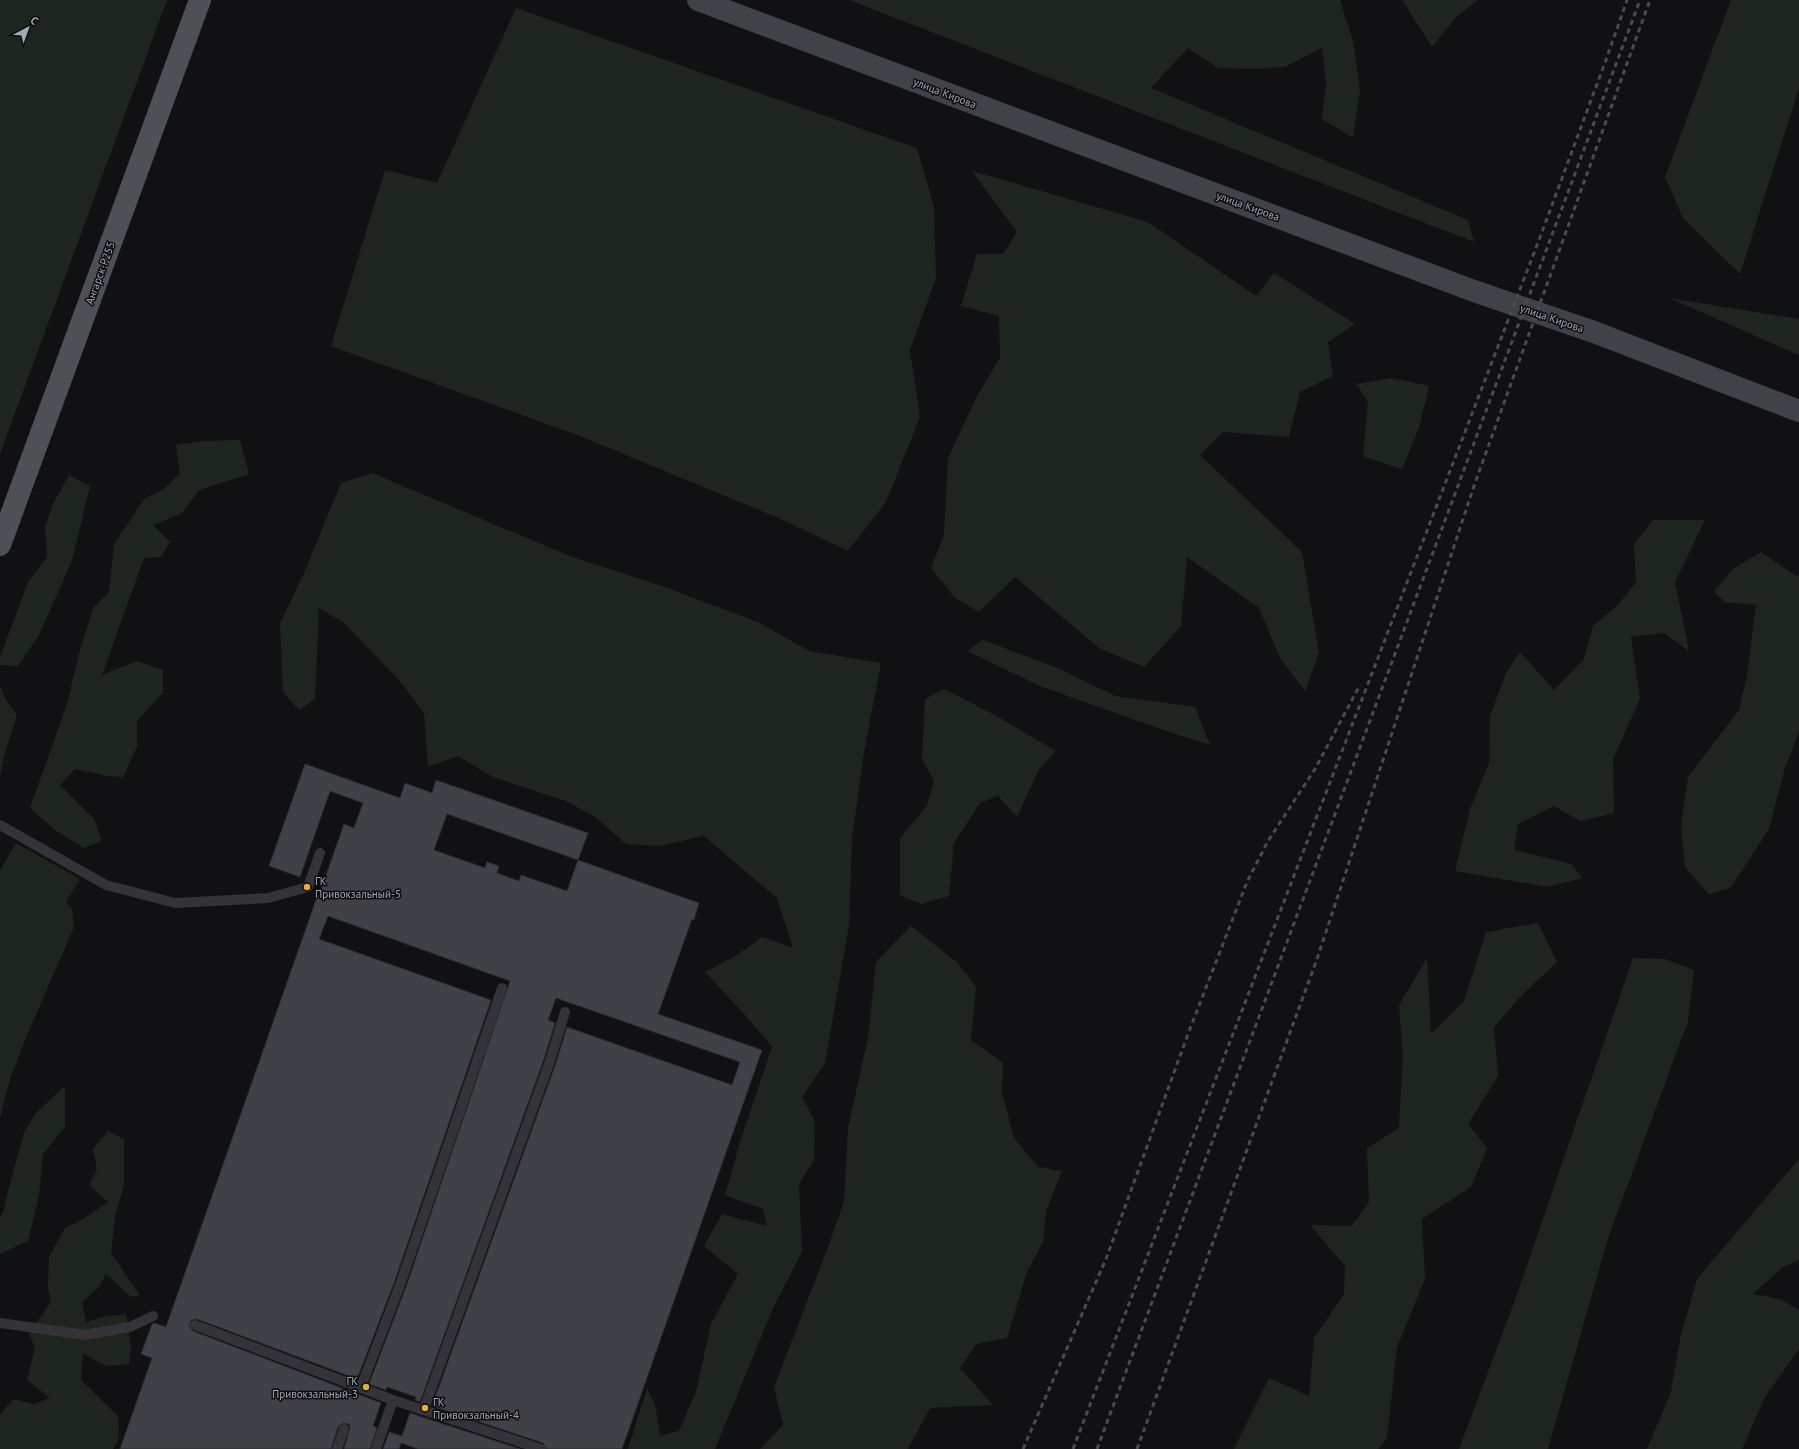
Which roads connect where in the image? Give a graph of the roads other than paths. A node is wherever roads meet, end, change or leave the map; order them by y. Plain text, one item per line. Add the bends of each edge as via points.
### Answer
1 (200, 0) edge
2 (698, 0) edge
3 (1799, 411) edge
4 (0, 546) edge
5 (0, 824) edge
6 (320, 853) dead end
7 (502, 988) dead end
8 (565, 1012) dead end
9 (152, 1316) dead end
10 (0, 1323) edge
11 (195, 1325) dead end
12 (361, 1387) junction
13 (393, 1400) junction
14 (424, 1410) junction
15 (344, 1429) dead end
16 (337, 1449) edge
17 (376, 1449) edge
18 (541, 1449) edge

1 - 4 main road, Ангарск-Р255
2 - 3 street, улица Кирова via 1474,291 1594,332
5 - 6 lane via 106,885 175,903 268,898 308,887
7 - 12 lane via 395,1298
8 - 14 lane via 550,1061
9 - 10 lane via 130,1327 85,1336
11 - 12 lane
12 - 13 lane
13 - 14 lane
13 - 17 lane
14 - 18 lane
15 - 16 lane

